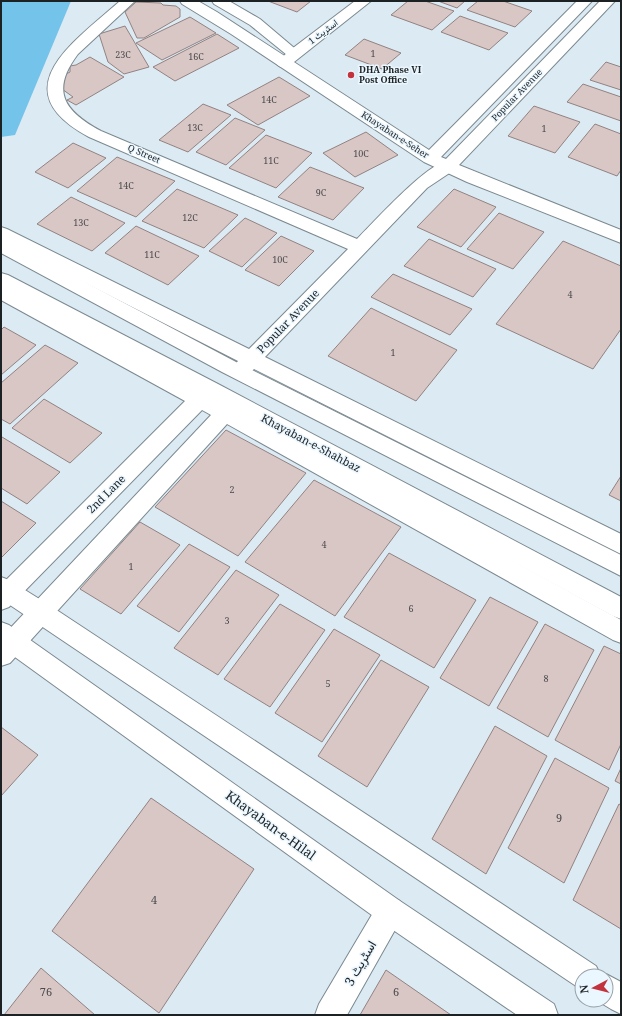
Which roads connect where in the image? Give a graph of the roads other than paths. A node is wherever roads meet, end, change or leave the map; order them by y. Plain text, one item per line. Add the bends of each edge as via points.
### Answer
1 (128, 1) edge
2 (187, 1) edge
3 (219, 1) edge
4 (364, 1) edge
5 (585, 1) edge
6 (608, 1) edge
7 (289, 58) junction
8 (434, 154) junction
9 (452, 162) junction
10 (421, 184) junction
11 (621, 222) edge
12 (1, 233) edge
13 (621, 236) edge
14 (1, 245) edge
15 (359, 247) junction
16 (1, 279) edge
17 (1, 292) edge
18 (245, 366) junction
19 (205, 394) junction
20 (230, 408) junction
21 (621, 545) edge
22 (621, 566) edge
23 (4, 593) edge
24 (621, 609) edge
25 (41, 612) junction
26 (621, 632) edge
27 (5, 643) edge
28 (390, 910) junction
29 (574, 968) edge
30 (330, 1015) edge
31 (543, 1015) edge

1 - 15 street, Q Street via 77,46 63,62 56,78 56,99 63,113 76,124 95,134
2 - 7 street, Khayaban-e-Seher
3 - 7 street, Khayaban-e-Seher via 255,22
4 - 7 street, اسٹریٹ 1
5 - 8 street, Popular Avenue
6 - 9 street, Popular Avenue
7 - 8 street, Khayaban-e-Seher
8 - 9 street, Khayaban-e-Seher
8 - 10 street, Popular Avenue
9 - 10 street, Popular Avenue
9 - 11 street, Khayaban-e-Seher
9 - 13 street, Khayaban-e-Seher via 473,178
10 - 15 street, Popular Avenue
12 - 18 street
14 - 18 street
15 - 18 street, Popular Avenue
16 - 19 street, Khayaban-e-Shahbaz
17 - 19 street
18 - 21 street
18 - 22 street
19 - 20 street, Khayaban-e-Shahbaz
19 - 23 street, 2nd Lane
20 - 24 street, Khayaban-e-Shahbaz
20 - 25 street
20 - 26 street
23 - 25 street
25 - 27 street
25 - 29 street
27 - 28 street, Khayaban-e-Hilal
28 - 30 street, اسٹریٹ 3
28 - 31 street, Khayaban-e-Hilal

